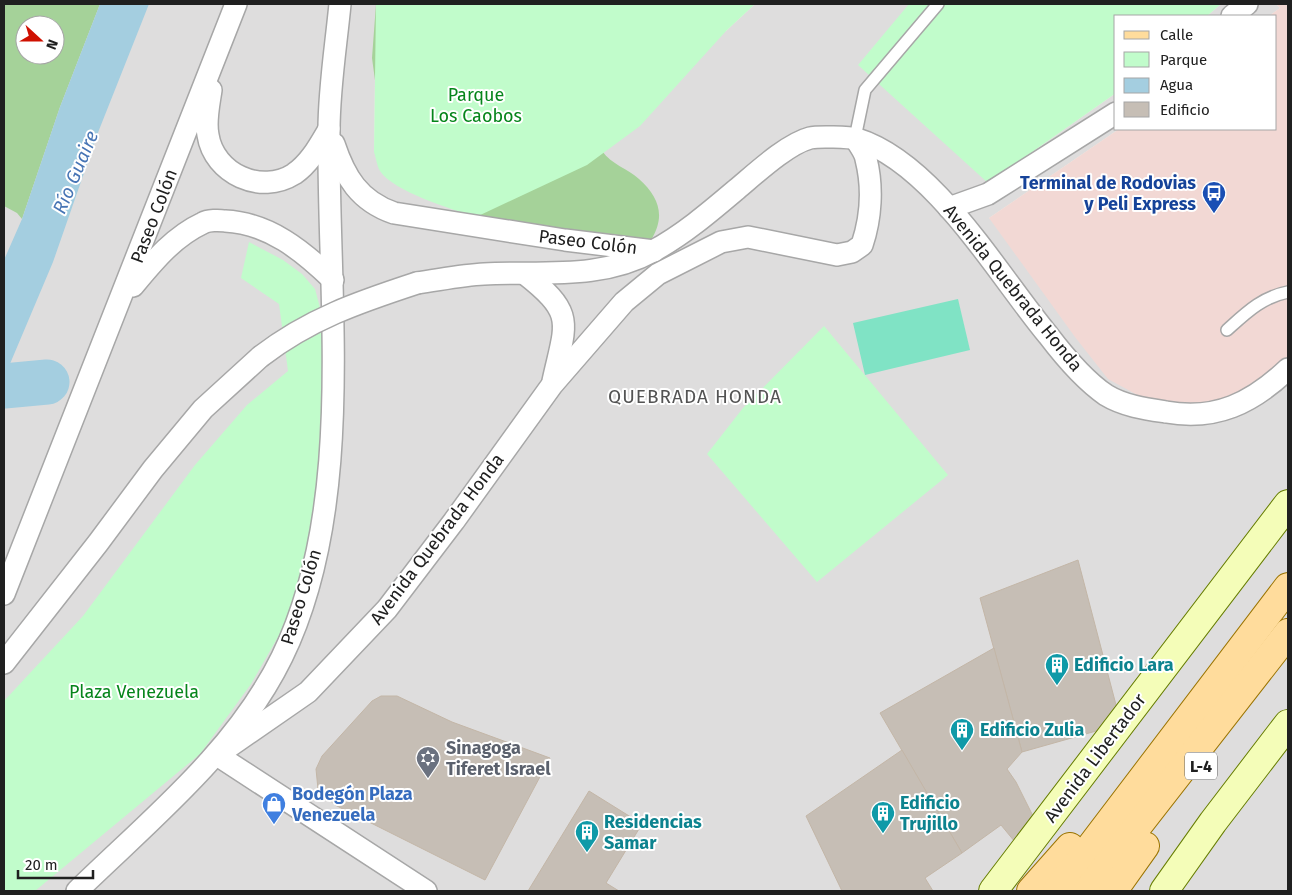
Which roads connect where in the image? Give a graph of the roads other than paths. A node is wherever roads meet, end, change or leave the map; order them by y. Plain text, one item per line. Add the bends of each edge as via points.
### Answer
1 (236, 4) edge
2 (340, 4) edge
3 (938, 4) edge
4 (1247, 4) edge
5 (1233, 15) edge
6 (219, 48) junction
7 (1114, 113) edge
8 (329, 129) junction
9 (855, 138) junction
10 (950, 208) junction
11 (654, 251) junction
12 (525, 274) junction
13 (333, 280) junction
14 (1288, 292) edge
15 (121, 300) junction
16 (1227, 330) dead end
17 (1288, 369) edge
18 (552, 386) junction
19 (1288, 504) edge
20 (1288, 587) edge
21 (4, 594) edge
22 (1288, 633) edge
23 (1288, 639) edge
24 (4, 663) edge
25 (1288, 724) edge
26 (217, 755) junction
27 (1154, 763) junction
28 (1140, 803) junction
29 (77, 891) edge
30 (426, 891) edge
31 (993, 891) edge
32 (1031, 891) edge
33 (1057, 891) edge
34 (1087, 891) edge
35 (1113, 891) edge
36 (1164, 891) edge

1 - 6 street, Paseo Colón
2 - 8 street, Paseo Colón
3 - 9 lane via 865,90
4 - 5 street
6 - 8 street via 211,85 208,136 215,156 232,174 250,181 276,182 292,175 305,166
6 - 15 street, Paseo Colón
7 - 10 street via 988,194
8 - 11 street, Paseo Colón via 352,184 365,199 394,214
8 - 13 street, Paseo Colón
9 - 10 street, Avenida Quebrada Honda via 901,164
9 - 11 street, Avenida Quebrada Honda via 810,138 785,152
9 - 18 street, Avenida Quebrada Honda via 866,158 870,194 869,220 862,245 852,252 837,255 748,237 721,242 695,253 658,274 624,302
10 - 17 street, Avenida Quebrada Honda via 1058,348 1107,395 1139,408 1184,416 1208,415 1266,390
11 - 12 street, Paseo Colón via 608,269
12 - 18 street, Avenida Quebrada Honda via 552,297 564,317
12 - 24 street, Paseo Colón, bridge via 483,274 417,283 324,317 289,335 203,409 153,468
13 - 15 street via 310,257 266,230 244,222 204,222 166,246
13 - 26 street, Paseo Colón via 329,465 322,525 306,593 282,657 258,698
14 - 16 lane via 1271,295
15 - 21 street, Paseo Colón
18 - 26 street, Avenida Quebrada Honda via 387,609 308,692
19 - 31 main road, Avenida Libertador
20 - 27 main road, L-4
22 - 28 main road, L-4
23 - 35 main road, L-4
25 - 36 main road, L-4
26 - 29 street, Paseo Colón
26 - 30 street
27 - 28 main road, L-4
27 - 32 main road, L-4 via 1100,813
28 - 33 main road, L-4
28 - 34 main road, L-4

